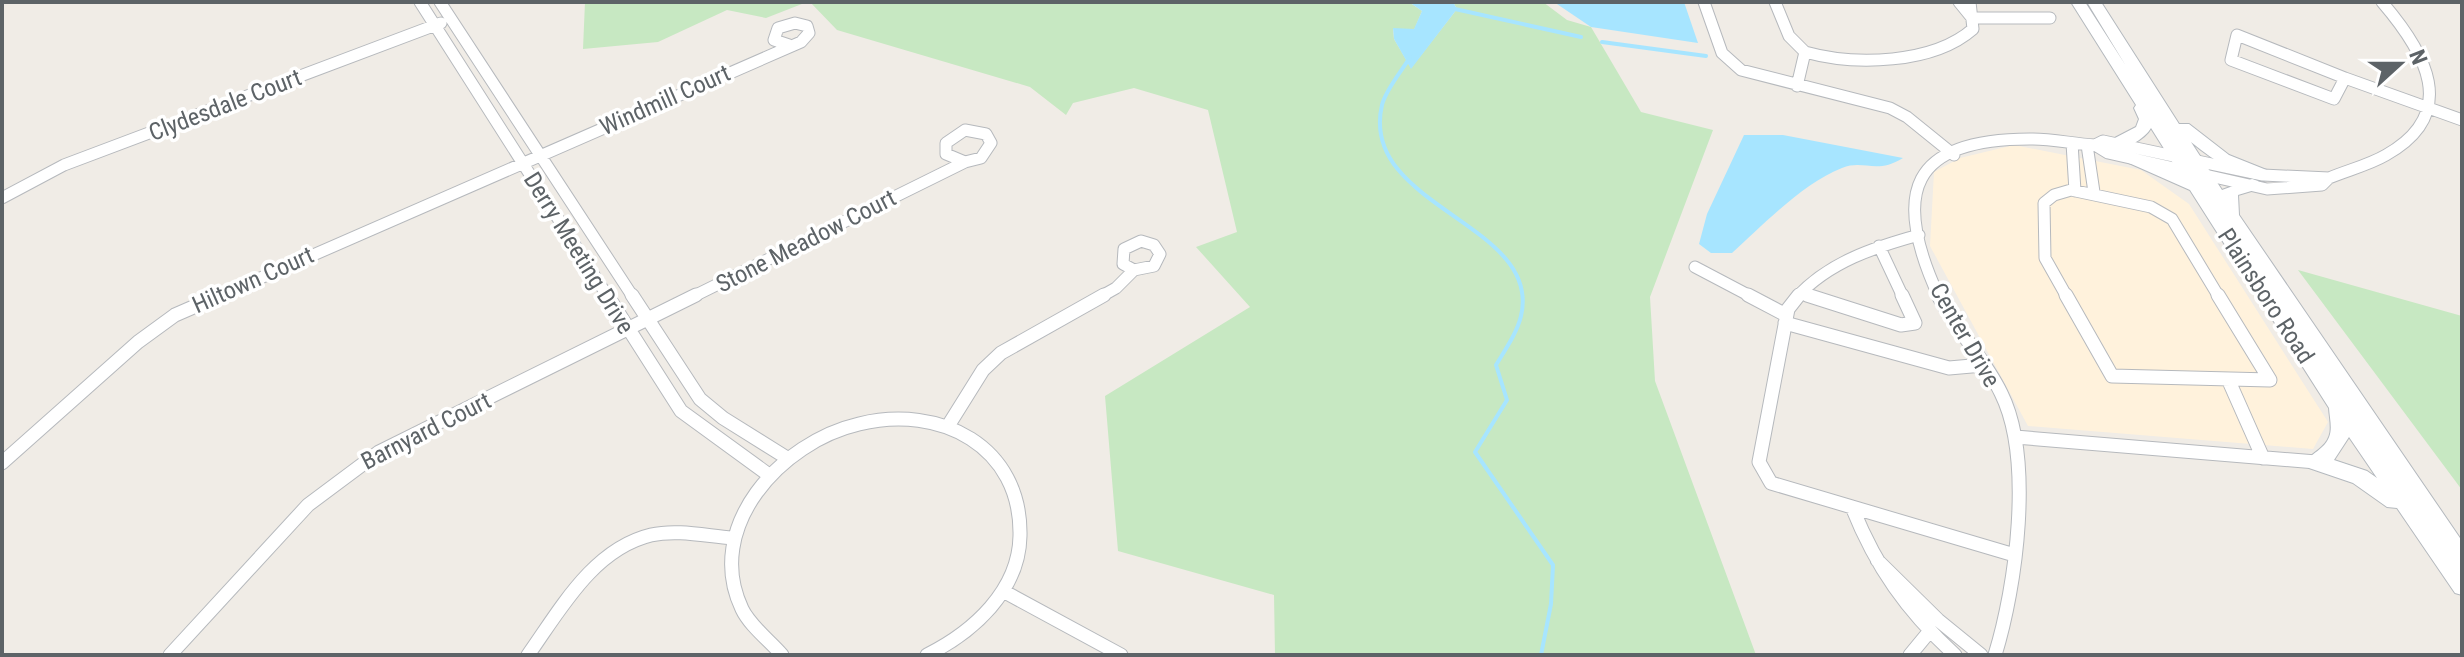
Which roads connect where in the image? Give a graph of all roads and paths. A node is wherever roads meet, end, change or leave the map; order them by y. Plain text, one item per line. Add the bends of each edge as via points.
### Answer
1 (420, 2) edge
2 (440, 2) edge
3 (1704, 2) edge
4 (1775, 2) edge
5 (1959, 2) edge
6 (1970, 2) edge
7 (2078, 2) edge
8 (2094, 2) edge
9 (2382, 2) edge
10 (1972, 18) junction
11 (2050, 18) dead end
12 (451, 19) junction
13 (435, 25) junction
14 (789, 45) dead end
15 (1805, 52) junction
16 (2345, 78) junction
17 (1797, 86) junction
18 (2147, 98) junction
19 (2430, 108) junction
20 (2462, 120) edge
21 (2072, 143) junction
22 (2117, 144) junction
23 (2091, 145) junction
24 (540, 155) junction
25 (1954, 155) junction
26 (2135, 159) joint
27 (965, 162) dead end
28 (522, 163) junction
29 (2190, 168) junction
30 (2257, 180) junction
31 (2075, 191) junction
32 (2094, 192) junction
33 (2, 198) edge
34 (2233, 219) junction
35 (1919, 235) junction
36 (1879, 246) junction
37 (1695, 267) dead end
38 (1134, 270) dead end
39 (1801, 293) junction
40 (1786, 319) junction
41 (648, 320) junction
42 (628, 330) junction
43 (1983, 365) junction
44 (2228, 379) junction
45 (2329, 393) junction
46 (948, 426) junction
47 (2015, 437) junction
48 (787, 458) junction
49 (2263, 458) junction
50 (2316, 462) junction
51 (2, 463) edge
52 (769, 475) junction
53 (1852, 507) junction
54 (2412, 519) junction
55 (732, 538) junction
56 (2011, 554) junction
57 (1873, 557) junction
58 (2462, 558) edge
59 (2462, 586) edge
60 (1003, 591) junction
61 (1929, 632) junction
62 (170, 655) edge
63 (528, 655) edge
64 (782, 655) edge
65 (927, 655) edge
66 (1121, 655) edge
67 (1910, 655) edge
68 (1955, 655) edge
69 (1981, 655) edge
70 (1995, 655) edge

1 - 13 street, Derry Meeting Drive
2 - 12 street, Derry Meeting Drive
3 - 17 street via 1722,53 1730,61 1756,76
4 - 15 street via 1789,36
5 - 10 street
6 - 10 street
7 - 18 street, Plainsboro Road
8 - 18 street, Plainsboro Road
9 - 19 street via 2416,44 2430,74
10 - 11 street
10 - 15 street via 1973,29 1941,53
12 - 13 street, Clydesdale Court
12 - 24 street, Derry Meeting Drive
13 - 28 street, Derry Meeting Drive
13 - 33 street, Clydesdale Court via 64,165
14 - 24 street, Windmill Court
15 - 17 street
16 - 16 street via 2278,51 2237,35 2231,60 2334,99
16 - 19 street
17 - 25 street via 1890,108
18 - 22 street via 2142,130
18 - 29 street, Plainsboro Road
18 - 30 street via 2199,144
19 - 20 street
19 - 30 street, Center Drive via 2411,137 2388,154 2322,185 2294,189
21 - 23 street, Center Drive
21 - 25 street, Center Drive via 2020,139
21 - 31 street
22 - 23 street, Center Drive
22 - 29 street, Center Drive
23 - 26 street, Center Drive
23 - 32 street
24 - 28 street, Hiltown Court
24 - 41 street, Derry Meeting Drive
25 - 35 street, Center Drive via 1927,169 1917,181 1913,197
26 - 29 street
27 - 41 street, Stone Meadow Court
28 - 42 street, Derry Meeting Drive
28 - 51 street, Hiltown Court via 175,315
29 - 30 street, Center Drive
29 - 34 street, Plainsboro Road
29 - 45 street, Plainsboro Road
30 - 34 street via 2229,192
31 - 32 street
31 - 44 street via 2044,203 2045,258 2112,376
32 - 44 street via 2151,207 2172,219 2270,380
34 - 58 street, Plainsboro Road
35 - 36 street
35 - 43 street, Center Drive via 1942,303
36 - 39 street via 1852,256
36 - 39 street via 1915,323 1901,325
37 - 40 street
38 - 46 street via 1116,288 1001,353 983,370
39 - 40 street
40 - 43 street via 1949,368
40 - 53 street via 1759,462 1762,472 1771,483
41 - 42 street, Barnyard Court
41 - 48 street, Derry Meeting Drive via 700,399
42 - 52 street, Derry Meeting Drive via 681,411
42 - 62 street, Barnyard Court via 379,452 343,476 308,505
43 - 47 street, Center Drive via 2008,408
44 - 49 street
45 - 50 street via 2342,420 2341,433 2334,448
45 - 54 street, Plainsboro Road
46 - 48 street via 908,418 866,421 825,435
46 - 60 street via 983,444 1009,473 1022,509 1020,550
47 - 49 street
47 - 56 street, Center Drive
48 - 52 street
49 - 50 street
50 - 54 street via 2360,477
52 - 55 street via 746,505
53 - 56 street
53 - 57 street
54 - 59 street, Plainsboro Road
55 - 63 street via 677,533 630,543 588,576
55 - 64 street via 729,573 737,606 756,635
56 - 70 street, Center Drive
57 - 61 street via 1884,581
57 - 69 street
60 - 65 street via 978,622
60 - 66 street
61 - 67 street
61 - 68 street

